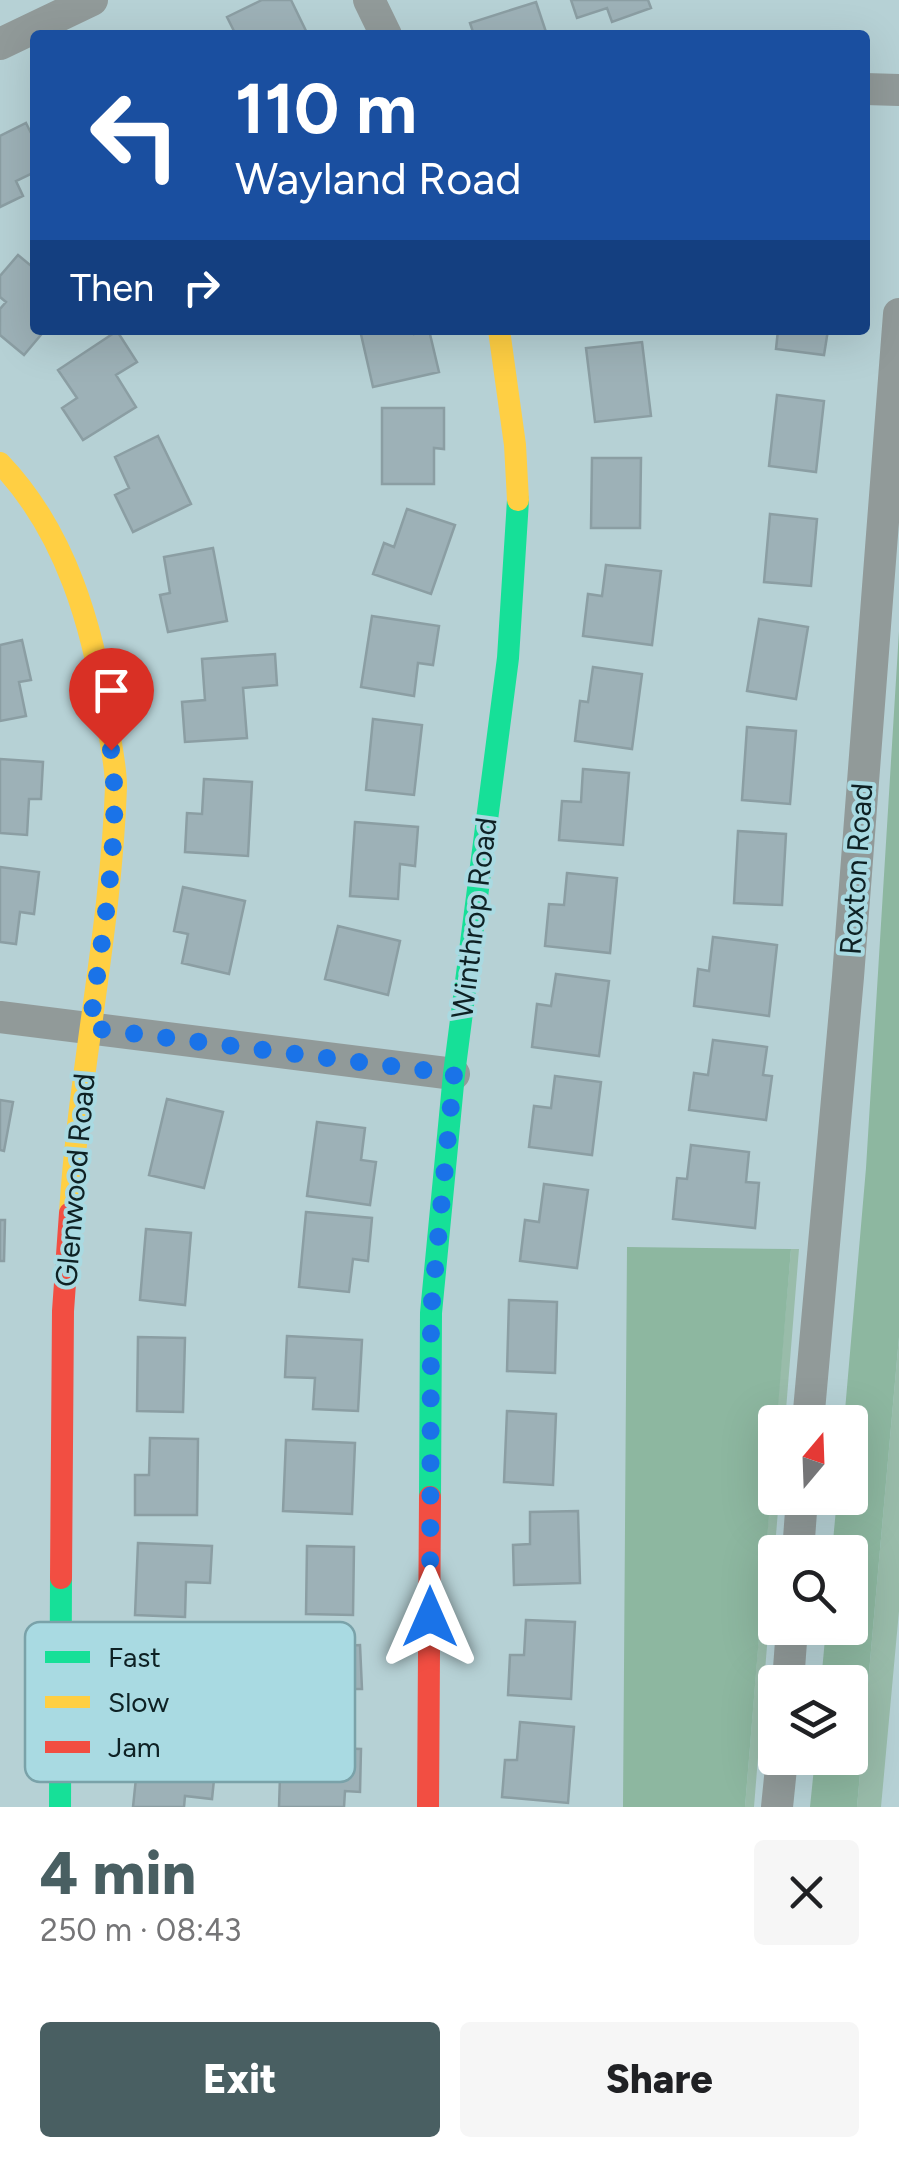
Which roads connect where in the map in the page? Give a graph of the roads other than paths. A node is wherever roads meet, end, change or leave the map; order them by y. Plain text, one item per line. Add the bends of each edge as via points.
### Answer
1 (92, 0) edge
2 (368, 0) edge
3 (383, 30) edge
4 (0, 44) edge
5 (870, 89) edge
6 (899, 90) edge
7 (899, 314) edge
8 (500, 335) edge
9 (0, 462) edge
10 (0, 1016) edge
11 (90, 1028) junction
12 (454, 1074) junction
13 (810, 1405) edge
14 (61, 1622) edge
15 (780, 1775) edge
16 (60, 1782) edge
17 (60, 1807) edge
18 (428, 1807) edge
19 (777, 1807) edge

1 - 4 street
2 - 3 street
5 - 6 street
7 - 13 street, Roxton Road
8 - 12 street, Winthrop Road via 518,508 508,658
9 - 11 street, Glenwood Road via 42,516 74,581 97,653 116,783
10 - 11 street
11 - 12 street
11 - 14 street, Glenwood Road via 63,1311
12 - 18 street, Winthrop Road via 431,1312
15 - 19 street
16 - 17 street, Glenwood Road

